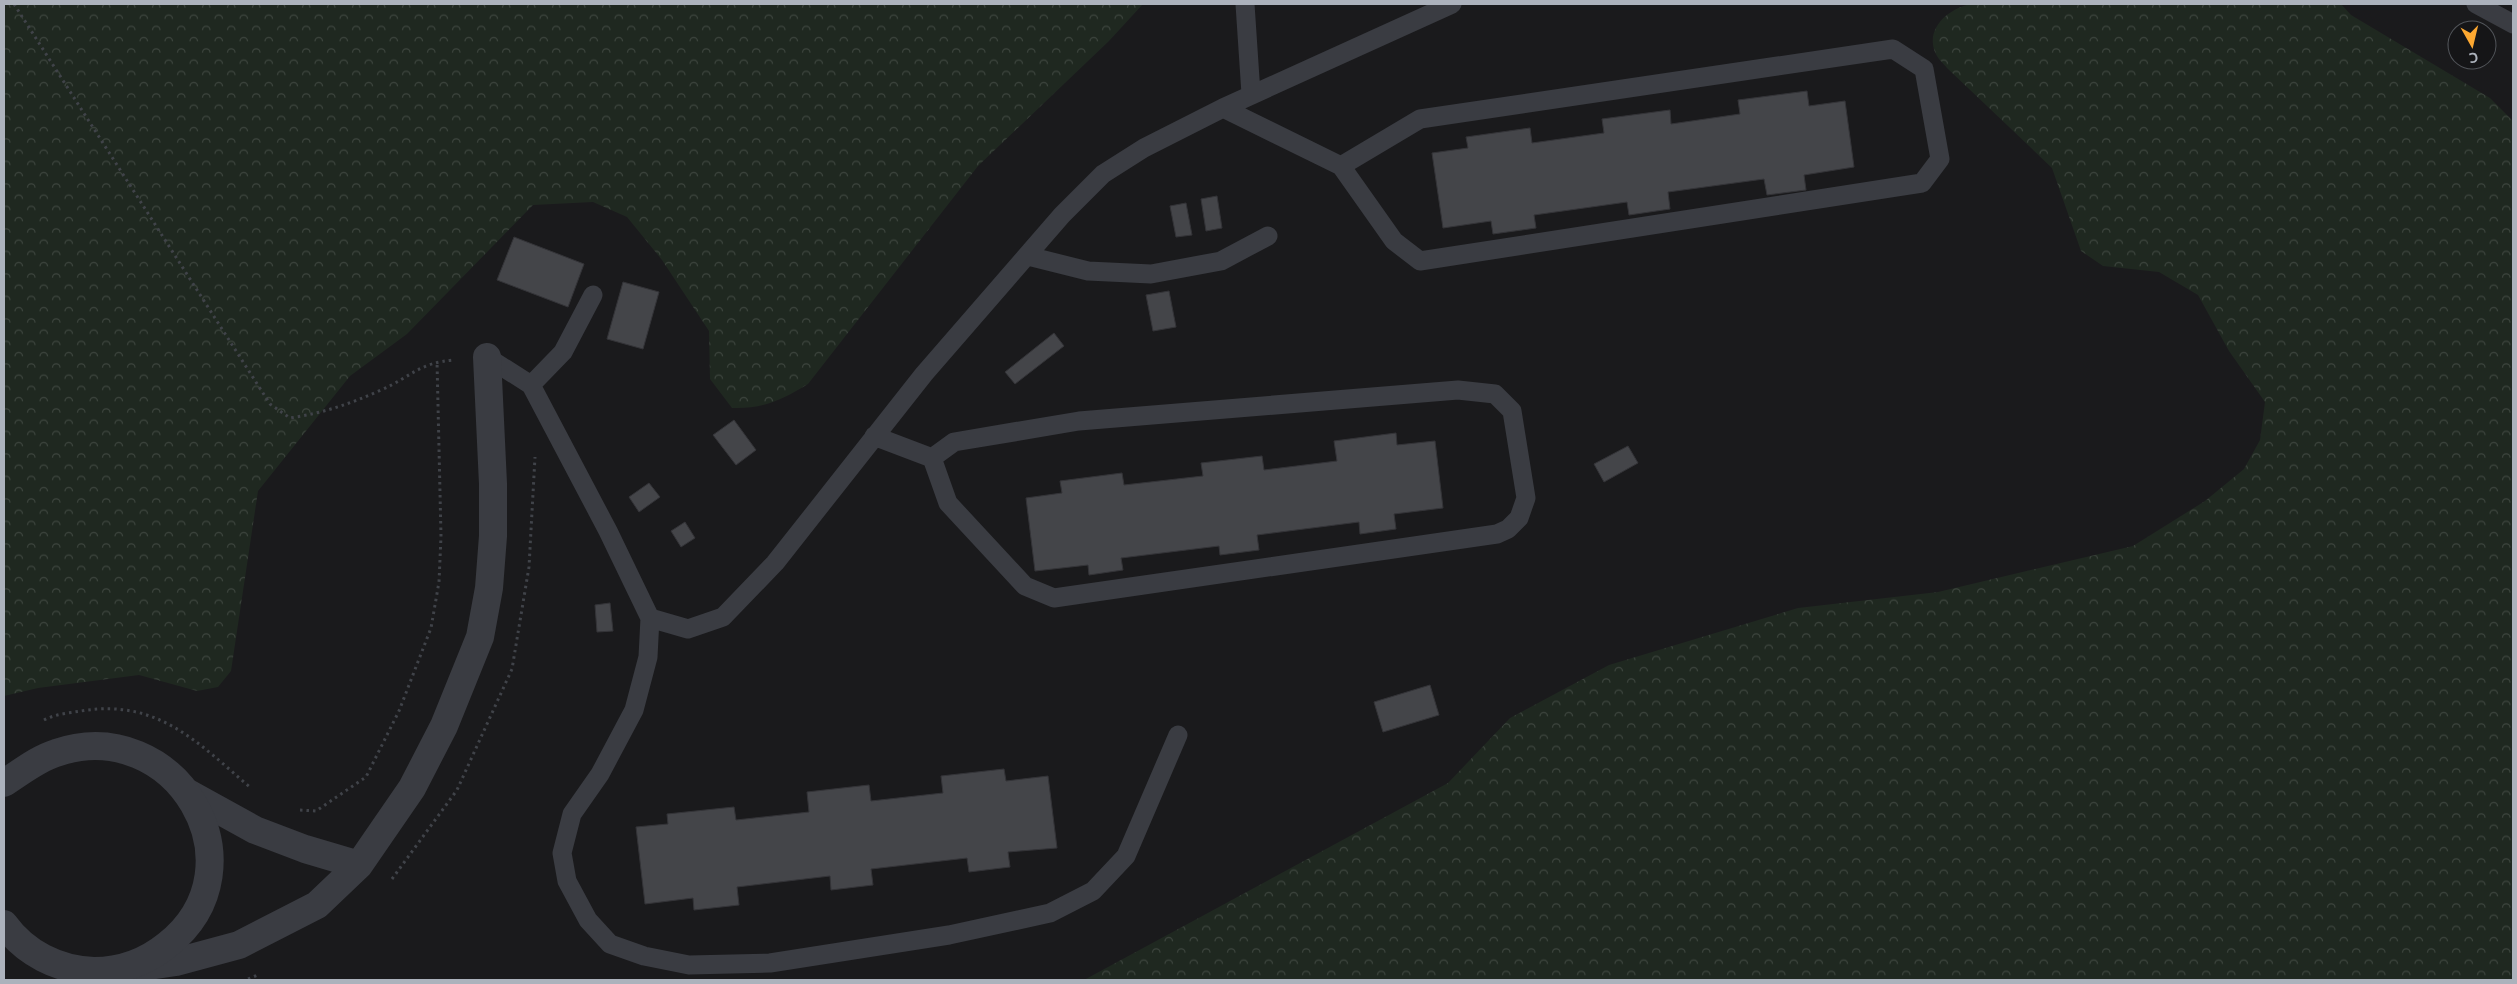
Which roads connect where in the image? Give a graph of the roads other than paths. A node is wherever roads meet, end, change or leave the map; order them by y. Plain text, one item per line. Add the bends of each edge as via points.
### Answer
1 (1245, 4) edge
2 (1452, 4) edge
3 (2476, 4) edge
4 (2513, 24) edge
5 (1252, 94) junction
6 (1223, 108) junction
7 (1341, 166) junction
8 (1268, 236) dead end
9 (1028, 256) junction
10 (593, 295) dead end
11 (487, 357) joint
12 (530, 385) junction
13 (874, 436) junction
14 (932, 458) junction
15 (650, 618) junction
16 (1178, 735) dead end
17 (30, 767) junction
18 (4, 783) edge
19 (4, 793) edge
20 (188, 793) junction
21 (359, 864) junction
22 (4, 924) edge
23 (118, 970) junction
24 (60, 980) edge

1 - 5 lane
2 - 5 lane
3 - 4 lane
5 - 6 lane
6 - 7 lane
6 - 9 lane via 1144,148 1103,174 1062,215
7 - 7 lane via 1394,241 1420,261 1922,183 1940,159 1924,69 1893,49 1420,119
8 - 9 lane via 1221,261 1151,274 1088,272
9 - 13 lane
10 - 12 lane via 564,352
11 - 12 lane
11 - 21 street via 493,536 489,588 480,637 444,726 412,788
12 - 15 lane
13 - 14 lane
13 - 15 lane via 775,563 723,617 688,629
14 - 14 lane via 948,503 1025,586 1054,598 1497,534 1520,518 1526,498 1512,410 1495,394 1458,390 1079,421 954,442
15 - 16 lane via 648,657 634,710 600,774 572,814 562,853 567,881 588,920 610,944 644,956 690,965 770,963 949,935 1050,913 1094,891 1126,856
17 - 18 street
17 - 19 street
17 - 20 street via 47,756 75,747 114,747 156,762
20 - 21 street via 255,830 305,849
20 - 23 street via 202,819 208,842 209,867 201,898 191,918 173,941 153,955
21 - 23 street via 317,904 239,945 176,962
22 - 23 street via 28,948 53,963 82,970
23 - 24 street

